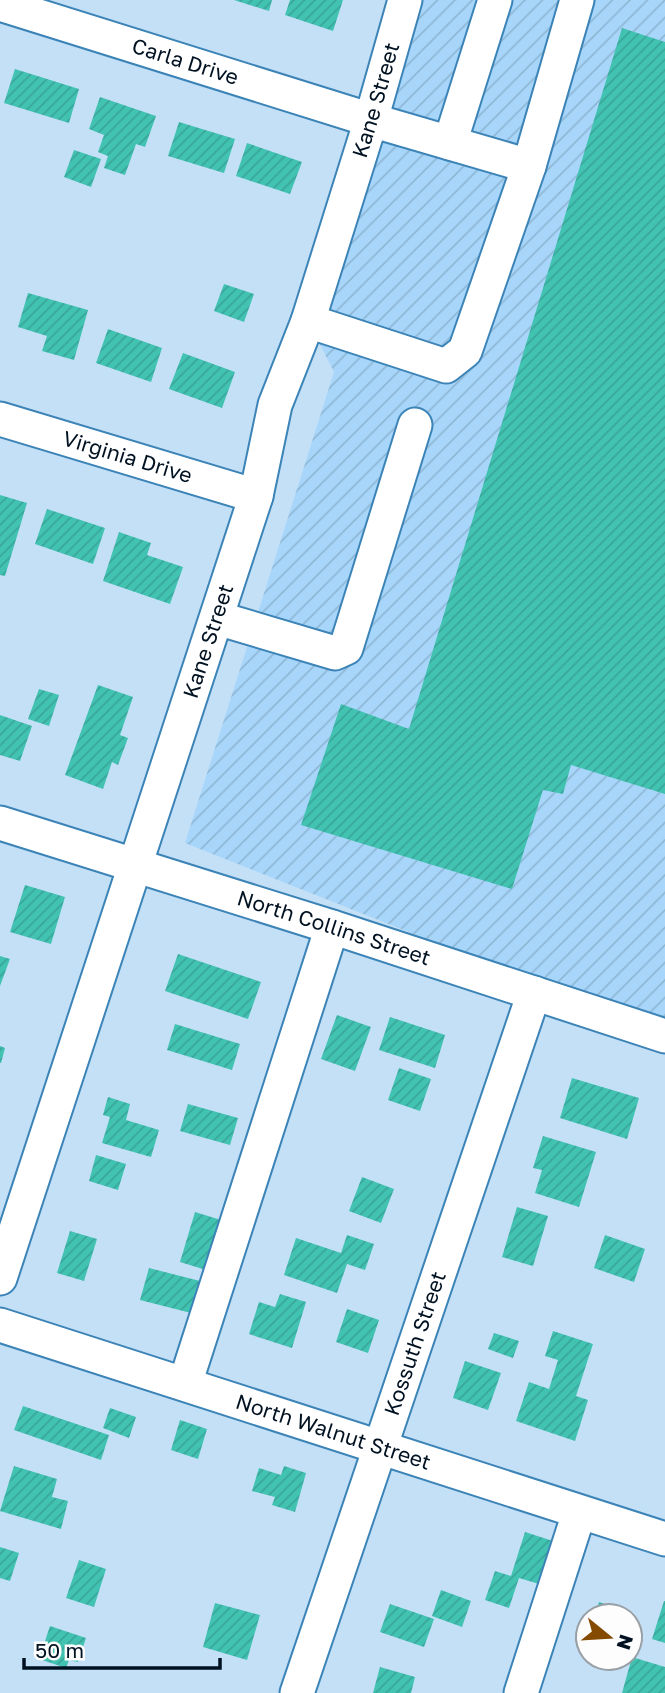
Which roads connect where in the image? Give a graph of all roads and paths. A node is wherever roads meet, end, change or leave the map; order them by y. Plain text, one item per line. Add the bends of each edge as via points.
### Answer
1 (405, 0) edge
2 (495, 0) edge
3 (577, 0) edge
4 (0, 4) edge
5 (371, 120) junction
6 (450, 143) junction
7 (529, 166) junction
8 (308, 321) junction
9 (0, 419) edge
10 (415, 425) dead end
11 (256, 496) junction
12 (217, 618) junction
13 (0, 823) edge
14 (134, 865) junction
15 (332, 927) junction
16 (534, 993) junction
17 (665, 1036) edge
18 (0, 1278) edge
19 (0, 1325) edge
20 (185, 1384) junction
21 (379, 1448) junction
22 (579, 1513) junction
23 (665, 1539) edge
24 (297, 1693) edge
25 (521, 1693) edge

1 - 5 street, Kane Street
2 - 6 street
3 - 7 street
4 - 5 street, Carla Drive
5 - 6 street, Carla Drive
5 - 8 street, Kane Street
6 - 7 street, Carla Drive
7 - 8 street via 465,351 446,366
8 - 11 street, Kane Street via 275,405
9 - 11 street, Virginia Drive
10 - 12 street via 346,648 335,653
11 - 12 street, Kane Street
12 - 14 street, Kane Street
13 - 14 street, North Collins Street
14 - 15 street, North Collins Street
14 - 18 street, Kane Street
15 - 16 street, North Collins Street
15 - 20 street
16 - 17 street, North Collins Street
16 - 21 street, Kossuth Street
19 - 20 street, North Walnut Street
20 - 21 street, North Walnut Street
21 - 22 street, North Walnut Street
21 - 24 street, Kossuth Street
22 - 23 street, North Walnut Street
22 - 25 street

